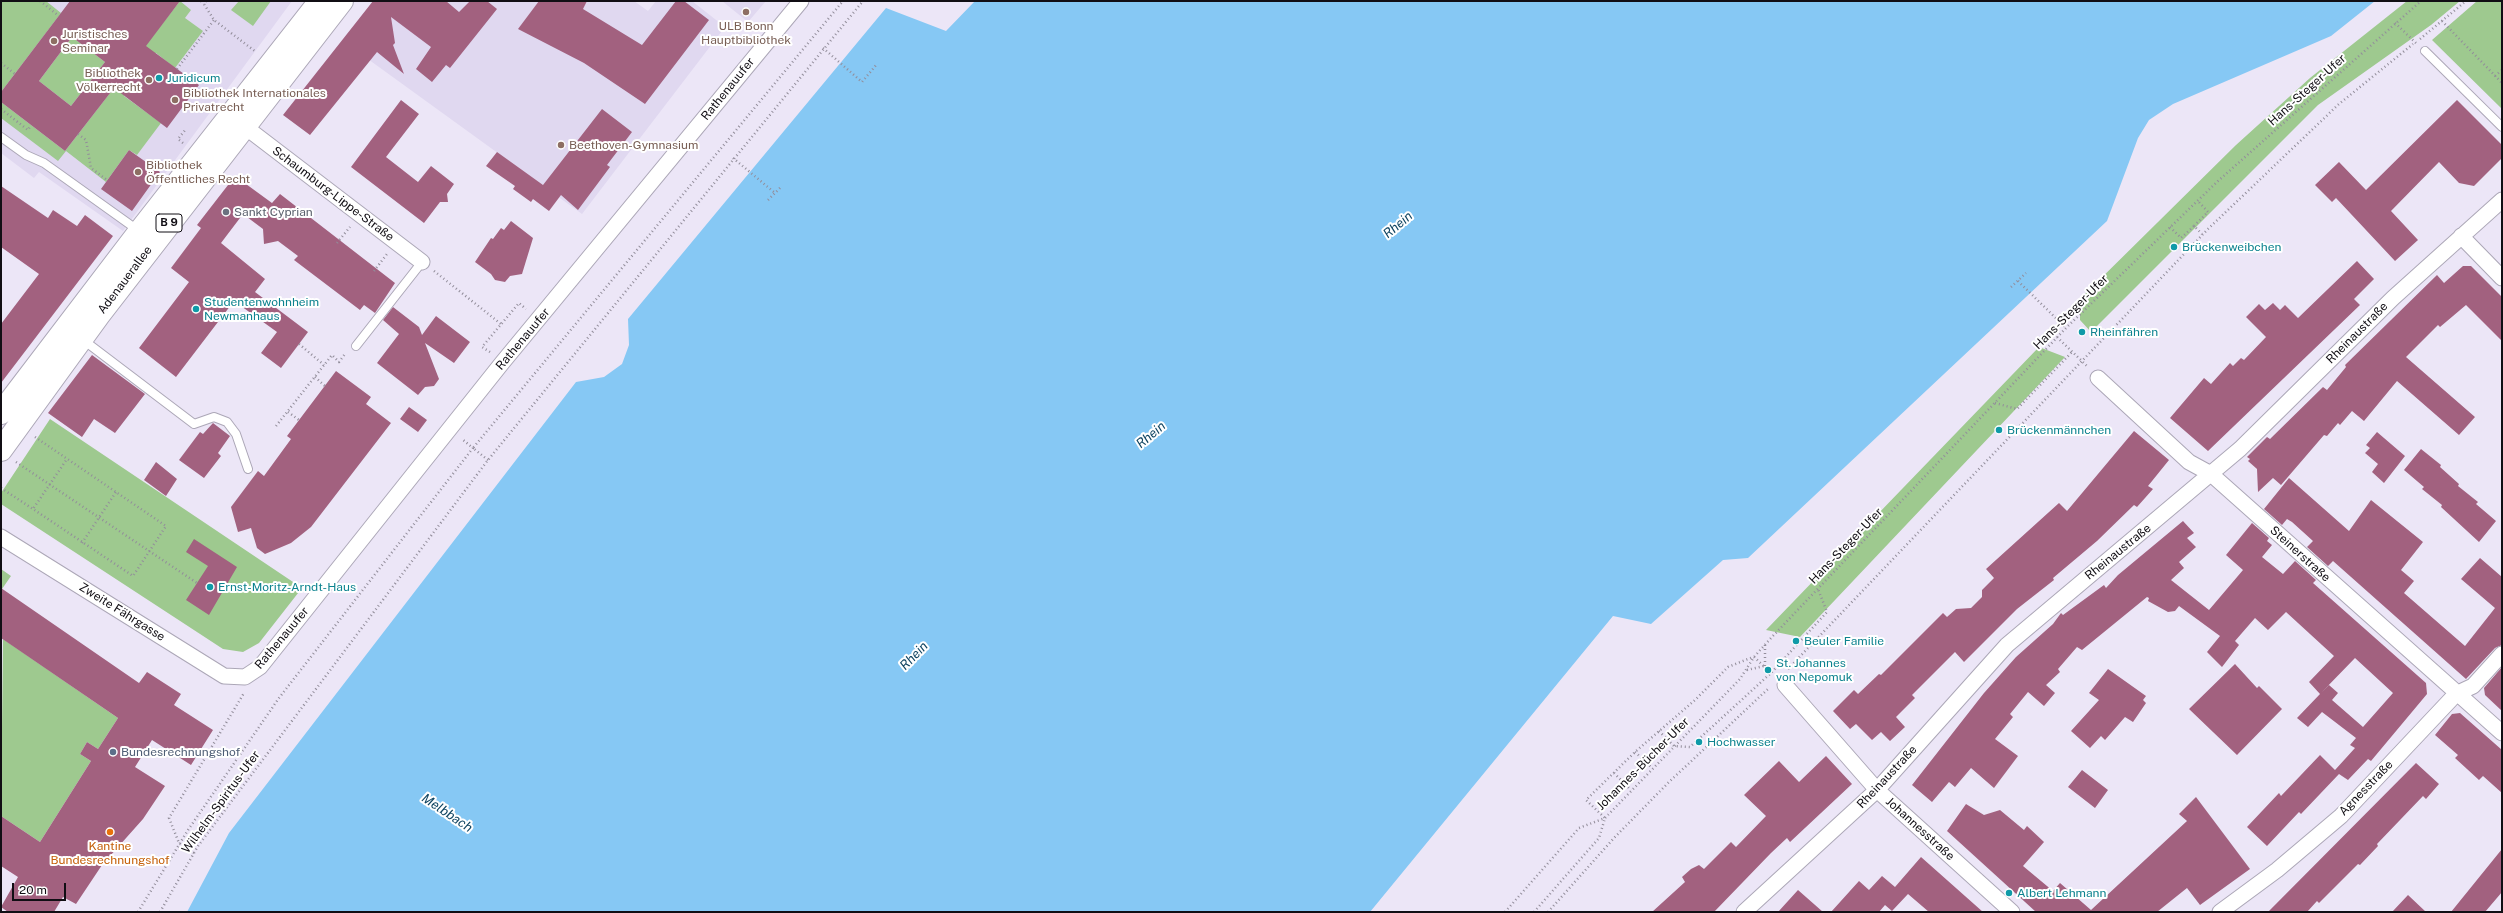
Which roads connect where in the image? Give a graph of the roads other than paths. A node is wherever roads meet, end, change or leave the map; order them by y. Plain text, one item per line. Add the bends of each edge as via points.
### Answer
1 (320, 1) edge
2 (342, 1) edge
3 (801, 1) edge
4 (2425, 51) road end
5 (244, 126) junction
6 (2502, 127) edge
7 (1, 137) edge
8 (2502, 200) edge
9 (139, 232) junction
10 (2460, 236) junction
11 (422, 262) joint
12 (2502, 278) edge
13 (82, 338) junction
14 (356, 346) road end
15 (2098, 378) dead end
16 (1, 413) edge
17 (7, 455) edge
18 (248, 469) dead end
19 (2211, 474) junction
20 (1, 538) edge
21 (2502, 654) edge
22 (1780, 681) road end
23 (245, 683) joint
24 (2456, 694) junction
25 (2502, 732) edge
26 (1877, 790) junction
27 (2008, 910) edge
28 (1744, 912) edge
29 (2220, 912) edge

1 - 9 main road, Adenauerallee / B 9
2 - 5 main road, Adenauerallee / B 9
3 - 23 street, Rathenauufer via 449,429
4 - 6 lane
5 - 11 street, Schaumburg-Lippe-Straße
5 - 13 main road, Adenauerallee / B 9
7 - 9 lane via 26,155 44,163
8 - 10 street, Rheinaustraße
9 - 16 main road, Adenauerallee / B 9
10 - 12 street
10 - 19 street, Rheinaustraße via 2392,298 2265,426
11 - 14 lane
13 - 17 main road, Adenauerallee / B 9
13 - 18 lane via 194,424 214,417 227,422 236,434
15 - 19 street, Steinerstraße via 2189,462
19 - 24 street, Steinerstraße
19 - 26 street, Rheinaustraße via 2012,640
20 - 23 street, Zweite Fährgasse via 224,676
21 - 24 street, Agnesstraße via 2473,686
22 - 26 street, Johannesstraße
24 - 25 street, Steinerstraße
24 - 29 street, Agnesstraße via 2341,816 2277,870
26 - 27 street, Johannesstraße
26 - 28 street, Rheinaustraße

